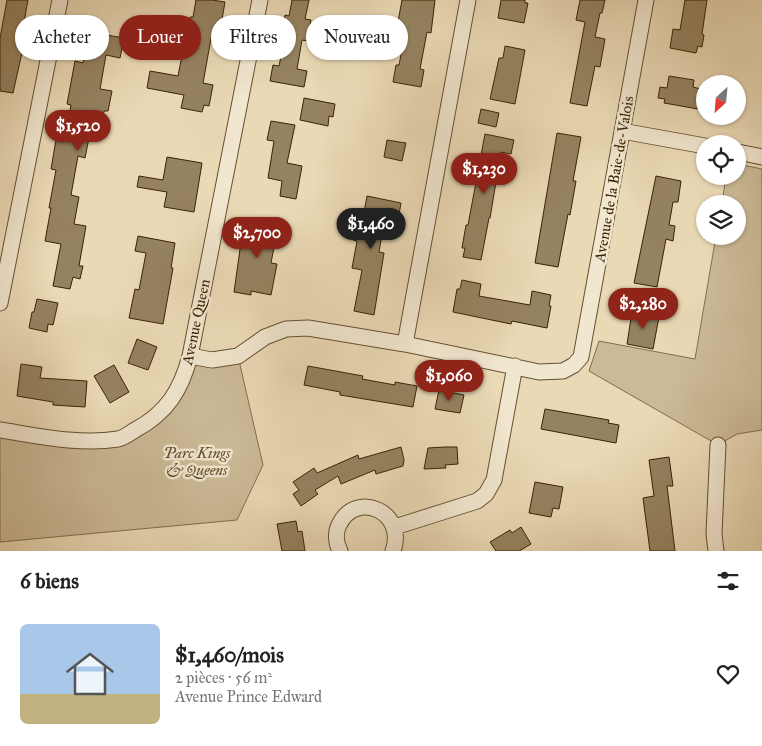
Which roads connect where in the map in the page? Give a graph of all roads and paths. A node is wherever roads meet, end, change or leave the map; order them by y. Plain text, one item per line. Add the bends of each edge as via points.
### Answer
1 (60, 0) edge
2 (260, 0) edge
3 (468, 0) edge
4 (646, 0) edge
5 (622, 131) junction
6 (696, 144) edge
7 (746, 154) edge
8 (762, 157) edge
9 (0, 303) edge
10 (405, 344) junction
11 (190, 356) junction
12 (515, 366) junction
13 (0, 430) edge
14 (718, 445) dead end
15 (395, 527) junction
16 (340, 551) edge
17 (393, 551) edge
18 (716, 551) edge

1 - 9 street
2 - 11 street, Avenue Queen
3 - 10 street
4 - 5 street, Avenue de la Baie-de-Valois
5 - 6 street
5 - 12 street, Avenue de la Baie-de-Valois via 581,357 563,371 539,372
7 - 8 street
10 - 11 street via 308,328 286,329 266,337 238,356 212,360
10 - 12 street
11 - 13 street, Avenue Queen via 186,373 172,401 151,422 120,439 82,442
12 - 15 street via 494,480 486,494 477,501
14 - 18 street
15 - 16 street via 379,510 359,508 342,518 336,538
15 - 17 street

